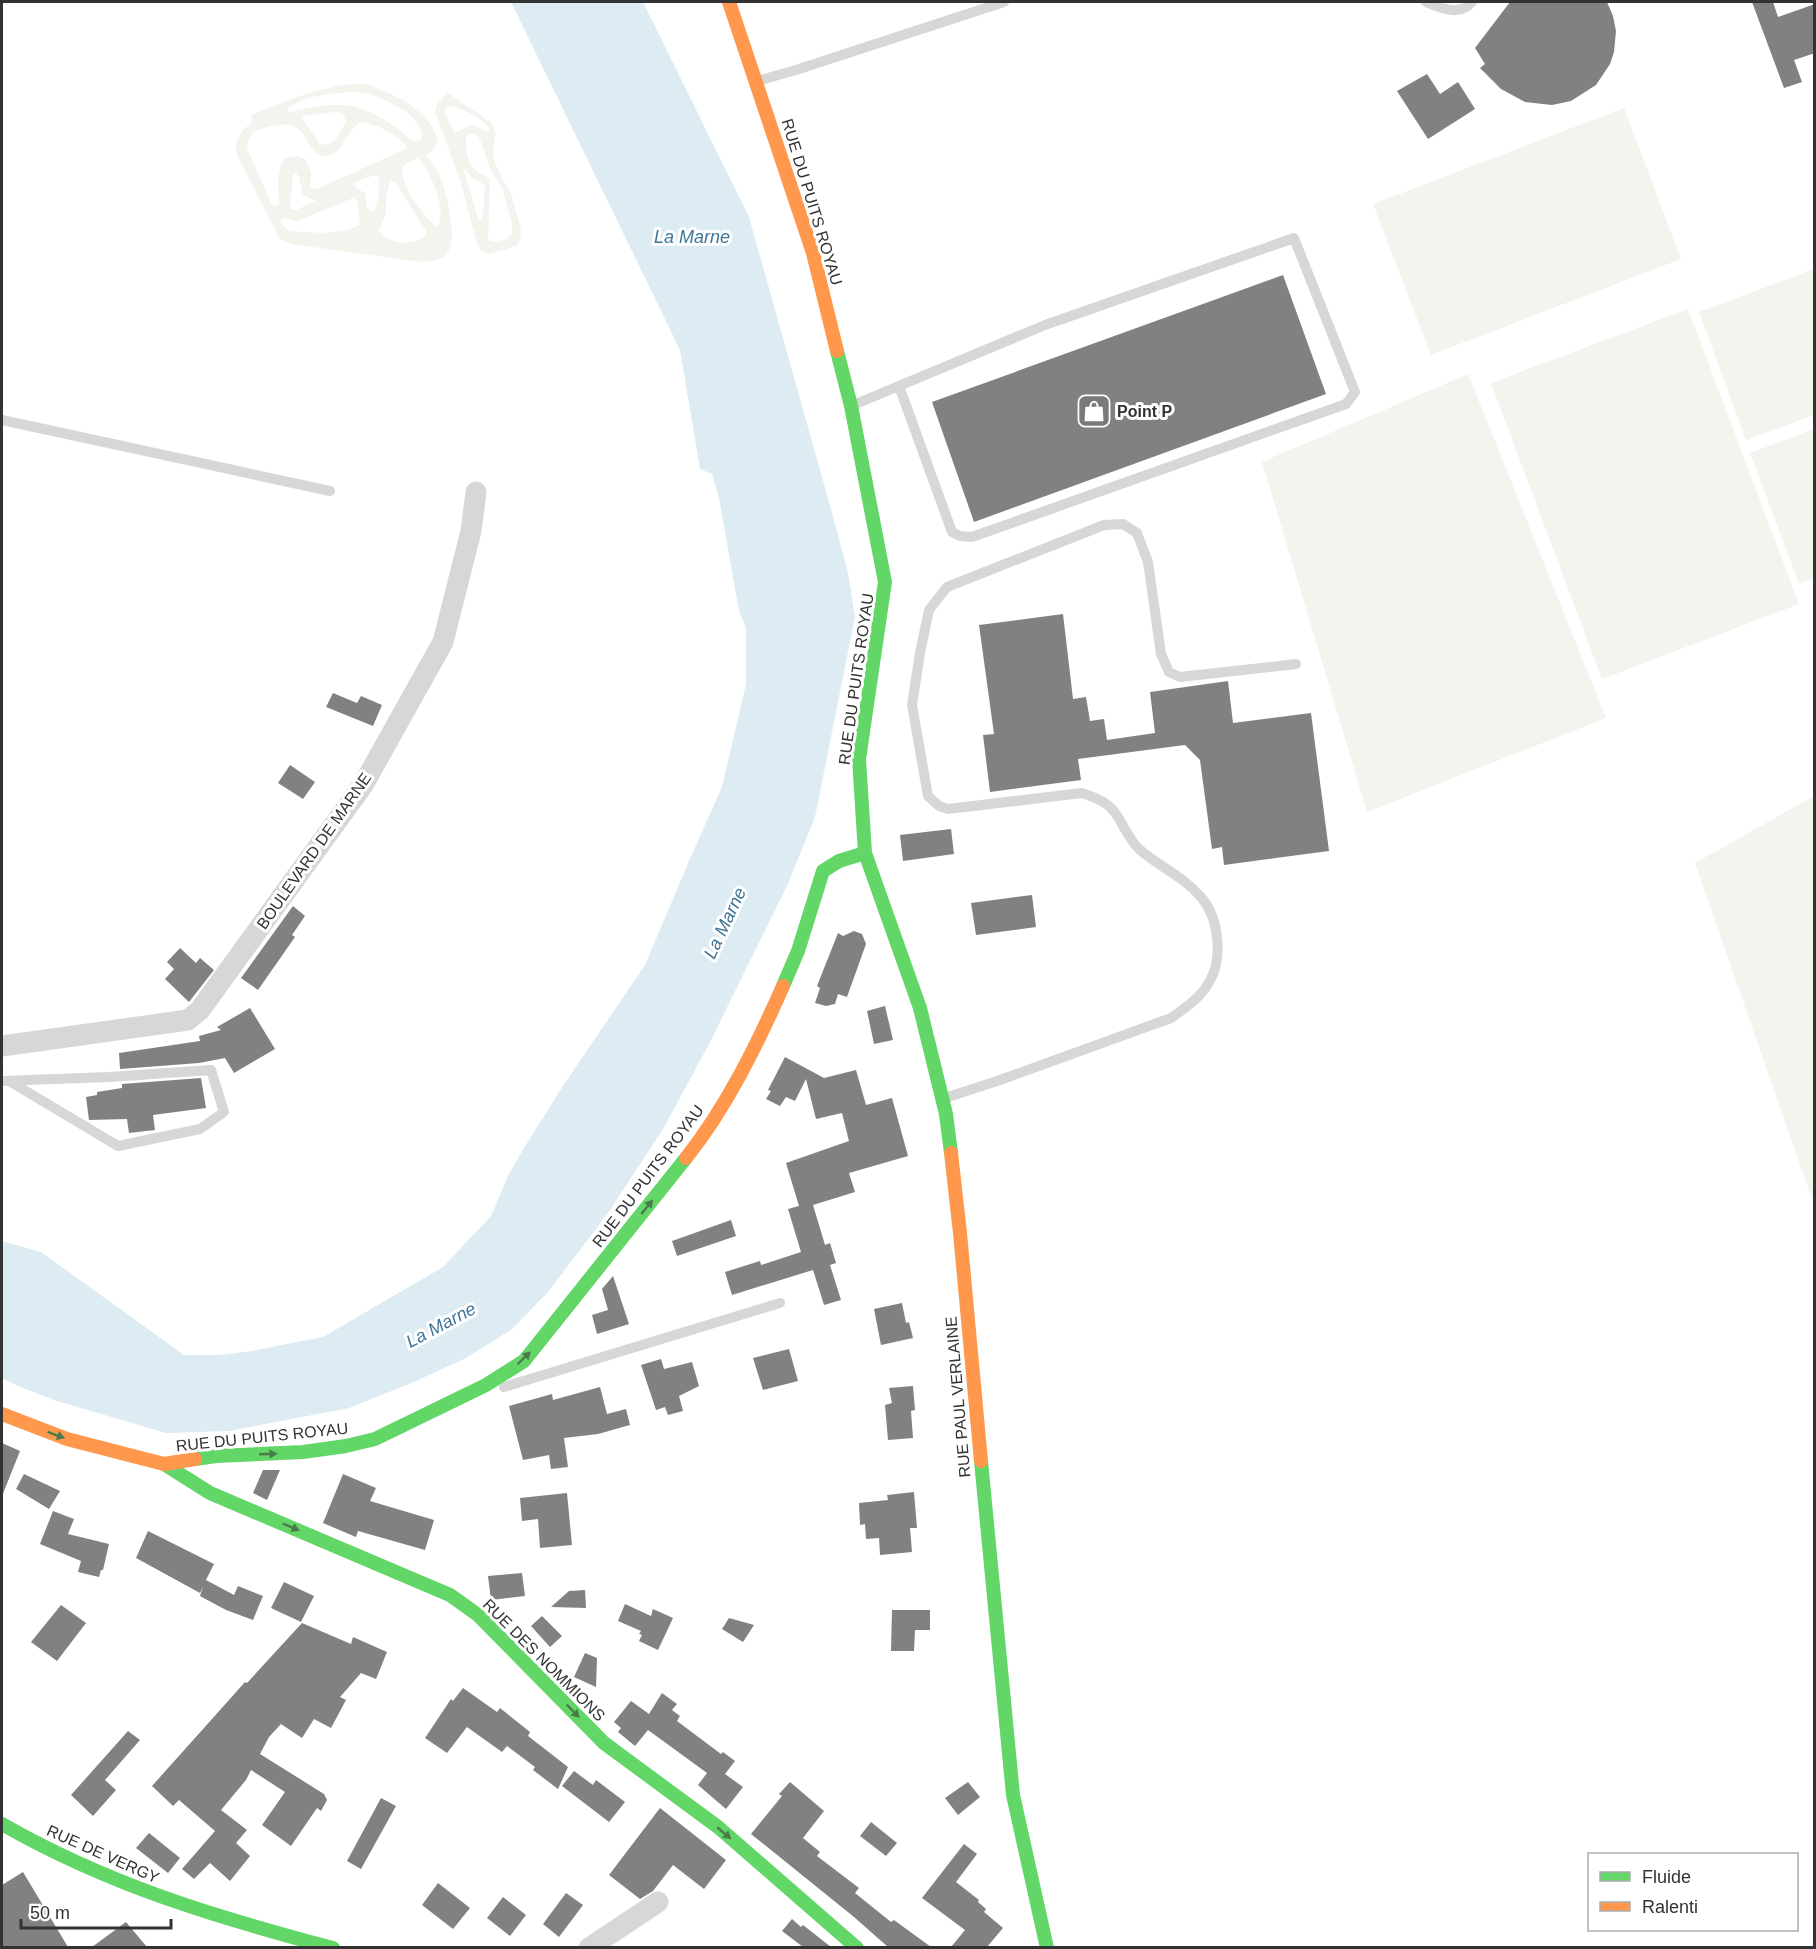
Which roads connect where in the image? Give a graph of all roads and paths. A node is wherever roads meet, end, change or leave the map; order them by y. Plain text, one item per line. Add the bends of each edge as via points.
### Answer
1 (729, 2) edge
2 (1004, 2) edge
3 (1426, 2) edge
4 (1472, 2) edge
5 (756, 81) junction
6 (899, 386) junction
7 (851, 406) junction
8 (2, 420) edge
9 (330, 491) dead end
10 (476, 492) dead end
11 (1296, 664) dead end
12 (865, 853) junction
13 (2, 1046) edge
14 (5, 1081) edge
15 (942, 1099) junction
16 (780, 1303) dead end
17 (452, 1402) junction
18 (2, 1414) edge
19 (164, 1464) junction
20 (2, 1824) edge
21 (658, 1902) dead end
22 (333, 1947) edge
23 (589, 1947) edge
24 (857, 1947) edge
25 (1047, 1947) edge

1 - 5 street, RUE DU PUITS ROYAU
2 - 5 lane
3 - 4 lane via 1448,11 1468,7
5 - 7 street, RUE DU PUITS ROYAU via 813,253
6 - 6 lane via 1045,325 1294,238 1355,392 1346,404 972,537 952,532
6 - 7 lane
7 - 12 street, RUE DU PUITS ROYAU via 885,582 858,759
8 - 9 lane
10 - 13 street, BOULEVARD DE MARNE via 471,531 443,642 363,785 200,1010 188,1020
11 - 15 lane via 1180,677 1168,672 1161,654 1148,562 1137,533 1123,524 1104,525 947,587 928,610 912,705 928,796 948,809 1082,794 1100,799 1120,818 1139,849 1176,873 1202,897 1213,917 1217,962 1209,983 1191,1005 1171,1018
12 - 15 street, RUE PAUL VERLAINE via 920,1008
17 -> 12 street, RUE DU PUITS ROYAU via 524,1360 708,1130 794,961 823,871
14 - 14 lane via 211,1070 224,1112 200,1129 118,1146
15 - 25 street, RUE PAUL VERLAINE via 961,1245 1013,1795
16 - 17 lane
19 -> 17 street, RUE DU PUITS ROYAU via 216,1456 303,1452 375,1440
18 -> 19 street, RUE DU PUITS ROYAU via 67,1439
19 -> 24 street, RUE DES NOMMIONS via 210,1493 450,1595 478,1615 604,1743 718,1827
20 - 22 street, RUE DE VERGY via 78,1864 149,1893 235,1922
21 - 23 street

